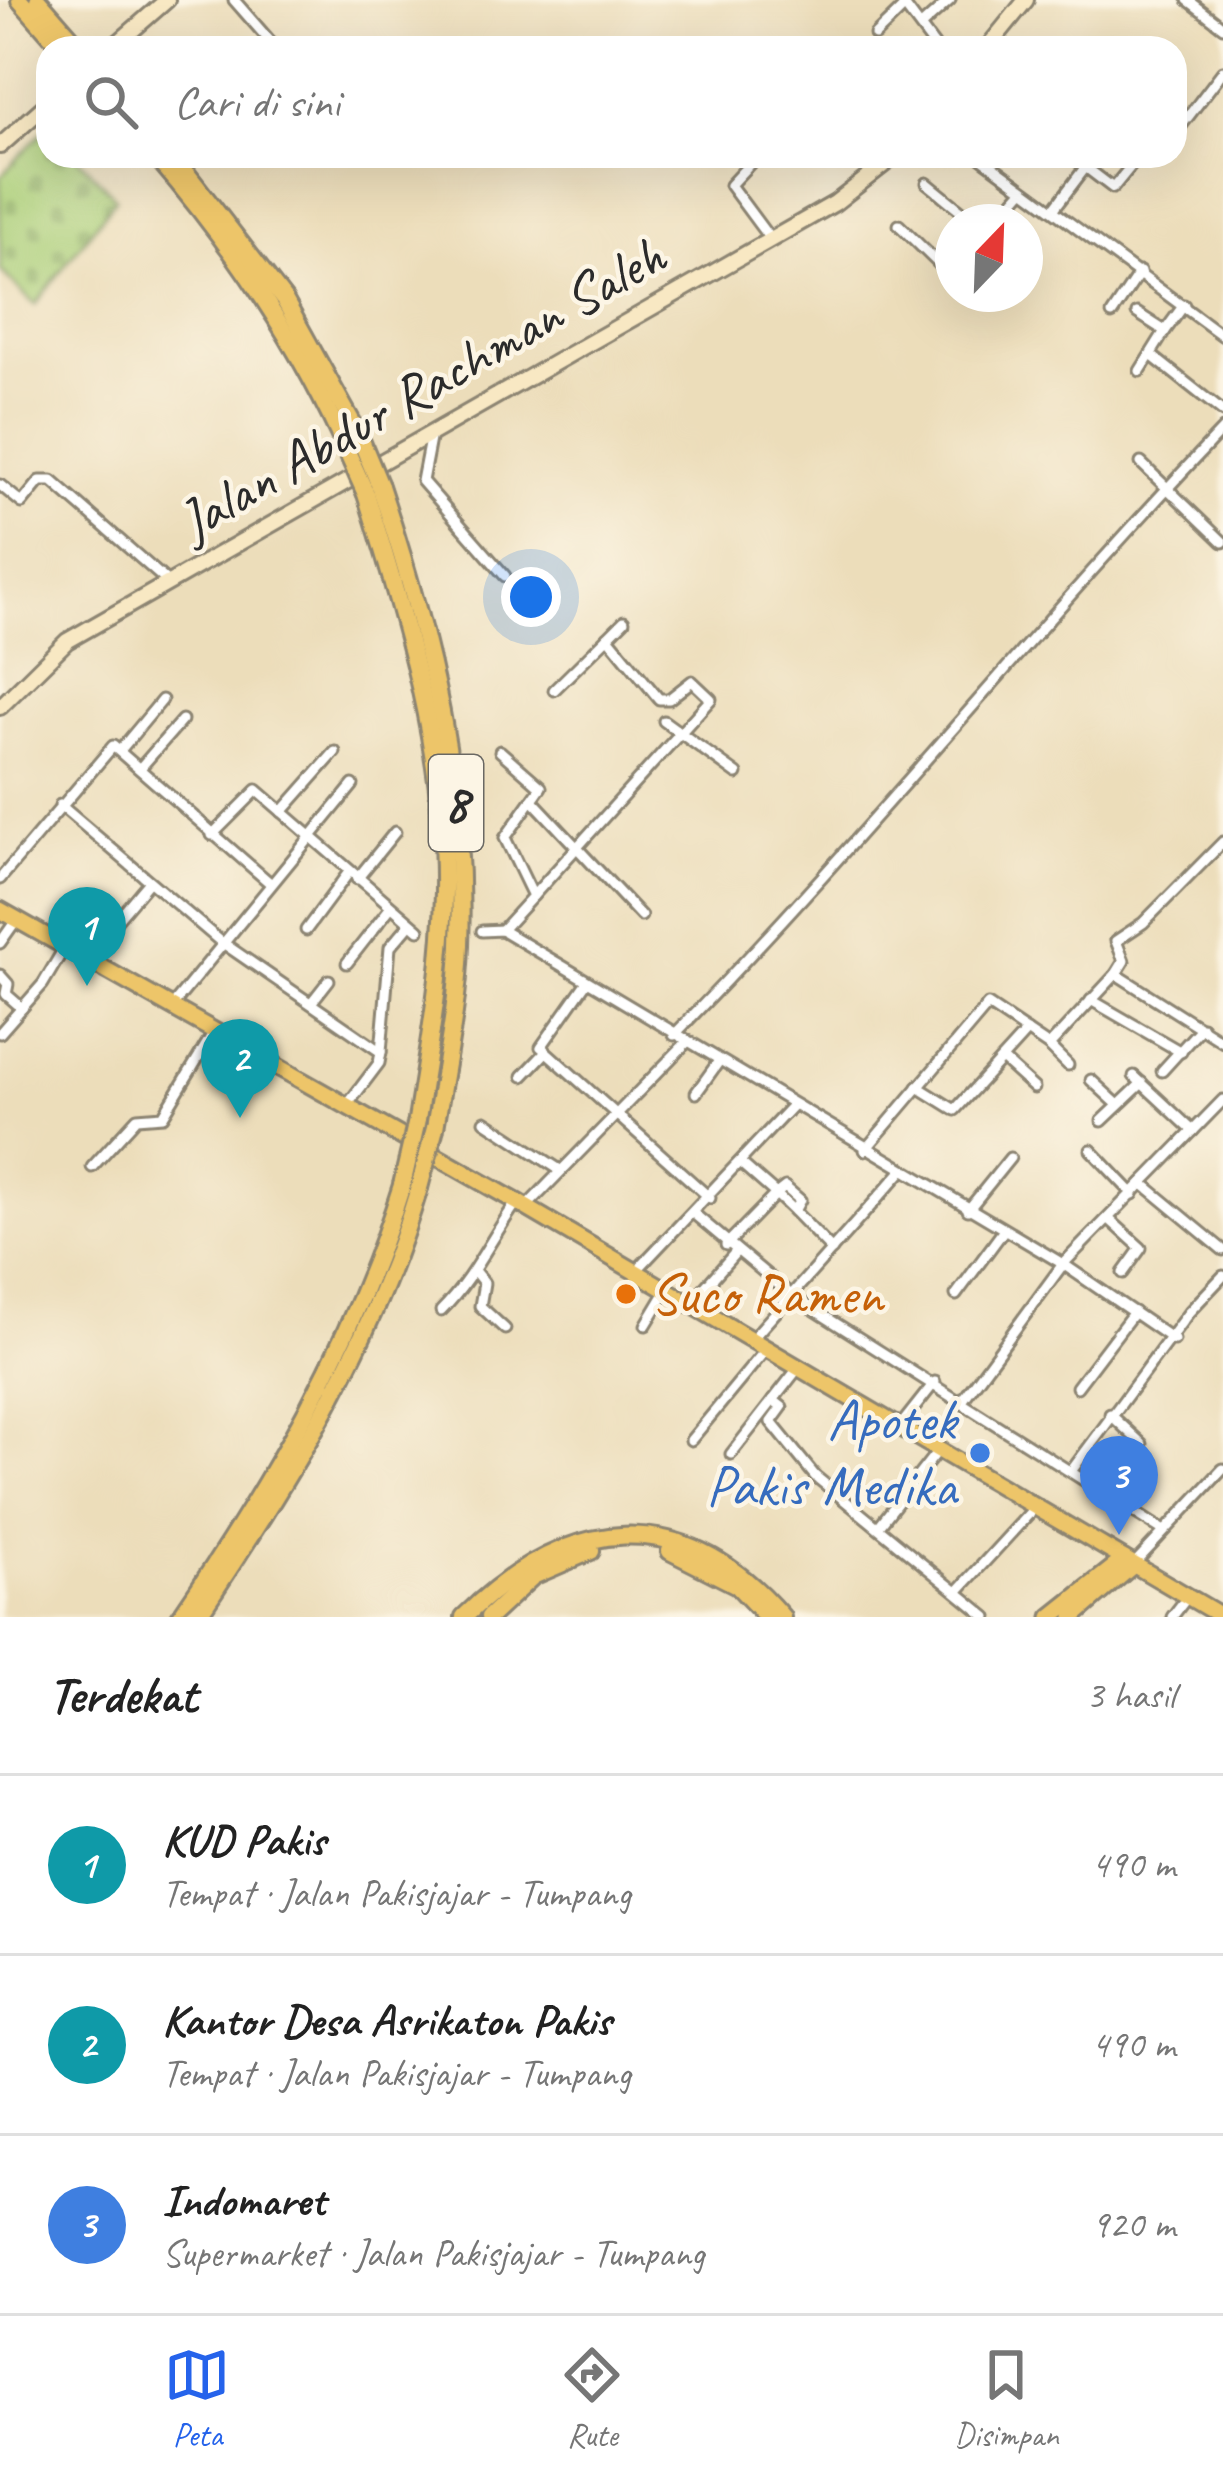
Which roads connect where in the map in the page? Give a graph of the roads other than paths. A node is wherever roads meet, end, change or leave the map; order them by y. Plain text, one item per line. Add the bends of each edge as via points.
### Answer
1 (20, 0) edge
2 (38, 0) edge
3 (166, 0) edge
4 (235, 0) edge
5 (950, 0) edge
6 (1026, 0) edge
7 (1188, 0) edge
8 (902, 3) edge
9 (921, 26) junction
10 (1223, 27) edge
11 (875, 35) dead end
12 (52, 36) edge
13 (70, 36) edge
14 (126, 36) edge
15 (266, 36) edge
16 (928, 36) edge
17 (997, 36) edge
18 (1223, 71) edge
19 (36, 114) edge
20 (1187, 118) edge
21 (0, 146) edge
22 (166, 168) edge
23 (182, 168) edge
24 (746, 168) edge
25 (881, 168) edge
26 (994, 168) edge
27 (1085, 168) edge
28 (1087, 168) edge
29 (1129, 168) edge
30 (927, 183) dead end
31 (1022, 190) junction
32 (953, 204) edge
33 (1010, 204) edge
34 (1053, 210) junction
35 (899, 225) dead end
36 (770, 239) junction
37 (935, 260) edge
38 (1140, 272) junction
39 (1184, 304) junction
40 (1137, 313) dead end
41 (1112, 314) dead end
42 (1165, 332) junction
43 (1223, 336) edge
44 (1150, 355) junction
45 (1139, 371) dead end
46 (1223, 412) edge
47 (1223, 429) edge
48 (431, 434) junction
49 (350, 435) junction
50 (1142, 463) dead end
51 (0, 485) edge
52 (1169, 493) junction
53 (1223, 542) edge
54 (505, 576) dead end
55 (170, 584) junction
56 (624, 621) dead end
57 (608, 637) junction
58 (554, 690) dead end
59 (162, 700) dead end
60 (1, 702) edge
61 (182, 720) dead end
62 (664, 722) dead end
63 (679, 736) junction
64 (122, 748) junction
65 (500, 751) dead end
66 (335, 752) dead end
67 (141, 767) junction
68 (736, 774) dead end
69 (353, 785) dead end
70 (533, 801) junction
71 (60, 805) junction
72 (282, 812) junction
73 (395, 832) dead end
74 (212, 835) junction
75 (311, 838) junction
76 (1223, 842) edge
77 (576, 848) junction
78 (353, 875) junction
79 (0, 879) edge
80 (269, 883) junction
81 (146, 884) junction
82 (533, 896) junction
83 (390, 908) junction
84 (0, 910) edge
85 (641, 916) dead end
86 (17, 919) junction
87 (306, 930) dead end
88 (502, 930) junction
89 (482, 931) dead end
90 (220, 941) junction
91 (0, 943) edge
92 (65, 945) junction
93 (86, 956) junction
94 (347, 963) dead end
95 (1116, 974) junction
96 (0, 975) edge
97 (329, 980) dead end
98 (586, 983) junction
99 (1091, 1000) junction
100 (311, 1003) junction
101 (173, 1005) junction
102 (22, 1008) junction
103 (1202, 1028) junction
104 (215, 1030) junction
105 (1027, 1031) junction
106 (0, 1033) edge
107 (674, 1035) junction
108 (687, 1042) junction
109 (1223, 1042) edge
110 (1048, 1046) junction
111 (381, 1052) junction
112 (545, 1052) junction
113 (1181, 1052) junction
114 (1002, 1059) junction
115 (719, 1061) junction
116 (1068, 1065) dead end
117 (1162, 1071) dead end
118 (523, 1076) dead end
119 (1090, 1080) dead end
120 (918, 1088) junction
121 (1034, 1088) dead end
122 (696, 1093) dead end
123 (1223, 1100) edge
124 (1116, 1102) junction
125 (348, 1104) junction
126 (792, 1106) junction
127 (617, 1114) junction
128 (484, 1121) dead end
129 (1102, 1121) dead end
130 (1193, 1131) junction
131 (865, 1150) junction
132 (1091, 1150) dead end
133 (1010, 1158) dead end
134 (742, 1165) junction
135 (92, 1167) dead end
136 (560, 1170) junction
137 (902, 1172) junction
138 (1142, 1183) junction
139 (410, 1186) junction
140 (776, 1194) junction
141 (1133, 1194) junction
142 (710, 1198) junction
143 (521, 1204) junction
144 (968, 1210) junction
145 (692, 1214) junction
146 (1109, 1219) junction
147 (1004, 1230) junction
148 (730, 1249) junction
149 (832, 1250) junction
150 (1223, 1250) edge
151 (1063, 1264) junction
152 (636, 1271) junction
153 (1123, 1273) dead end
154 (476, 1274) junction
155 (1223, 1276) edge
156 (667, 1290) junction
157 (791, 1295) junction
158 (956, 1295) dead end
159 (691, 1303) junction
160 (441, 1311) dead end
161 (1134, 1312) junction
162 (646, 1325) dead end
163 (505, 1328) dead end
164 (1174, 1340) junction
165 (759, 1343) junction
166 (799, 1367) junction
167 (934, 1382) junction
168 (1077, 1387) dead end
169 (773, 1400) junction
170 (963, 1400) junction
171 (1110, 1414) junction
172 (901, 1425) junction
173 (691, 1440) dead end
174 (1142, 1444) dead end
175 (940, 1448) junction
176 (731, 1454) dead end
177 (1223, 1469) edge
178 (1072, 1470) junction
179 (1037, 1505) junction
180 (879, 1526) junction
181 (1164, 1531) junction
182 (1099, 1543) junction
183 (245, 1548) junction
184 (1129, 1562) junction
185 (1096, 1582) junction
186 (957, 1592) junction
187 (1188, 1596) junction
188 (180, 1617) edge
189 (197, 1617) edge
190 (209, 1617) edge
191 (464, 1617) edge
192 (488, 1617) edge
193 (767, 1617) edge
194 (782, 1617) edge
195 (987, 1617) edge
196 (1051, 1617) edge
197 (1073, 1617) edge
198 (1172, 1617) edge
199 (1223, 1617) edge

1 - 12 highway
2 - 13 highway
3 - 14 street
4 - 15 street
5 - 9 street
6 - 17 street
7 - 10 street
8 - 9 street
8 - 11 street
9 - 16 street
18 - 20 street
19 - 21 street
22 - 49 highway, 8 via 229,244
23 - 49 highway, 8 via 285,301
24 - 36 street via 730,185
25 - 36 street, Jalan Abdur Rachman Saleh
26 - 31 street
27 - 34 street
28 - 29 street via 1113,188
30 - 32 street
31 - 33 street
31 - 34 street
34 - 38 street
35 - 37 street
36 - 48 street, Jalan Abdur Rachman Saleh
38 - 39 street
38 - 41 street
39 - 42 street
39 - 43 street
40 - 42 street
42 - 44 street
44 - 45 street
44 - 46 street
47 - 52 street
48 - 54 street via 422,481
48 - 55 street, Jalan Abdur Rachman Saleh
49 - 139 highway, 8, bridge via 373,490 423,698 443,851 426,1124
50 - 52 street
51 - 55 street via 22,503 40,481 52,481
52 - 53 street
52 - 107 street
55 - 60 street, Jalan Abdur Rachman Saleh via 67,641
56 - 57 street
57 - 58 street
57 - 63 street via 658,699 692,681 709,694
59 - 64 street
61 - 67 street
62 - 63 street
63 - 68 street
63 - 77 street
64 - 67 street
64 - 71 street via 110,747
65 - 70 street via 538,783
66 - 72 street
67 - 74 street
69 - 75 street
70 - 77 street
70 - 82 street via 505,841
71 - 79 street
71 - 81 street
72 - 74 street via 254,789
72 - 75 street
73 - 78 street
74 - 80 street
75 - 78 street
75 - 80 street
76 - 95 street via 1116,941 1124,962
77 - 82 street
77 - 85 street
78 - 83 street
78 - 87 street
80 - 90 street
81 - 90 street
81 - 93 street
82 - 88 street
83 - 94 street
83 - 111 street via 414,928 390,946
84 - 86 main road
86 - 91 street
86 - 92 main road
88 - 89 street
88 - 98 street
90 - 100 street
90 - 101 street
92 - 93 main road
92 - 102 street
93 - 101 main road
95 - 99 street
95 - 103 street
96 - 102 street
97 - 100 street
98 - 107 street
98 - 112 street via 543,1041
99 - 110 street
99 - 113 street
100 - 111 street
101 - 104 main road
102 - 106 street
103 - 109 street
103 - 113 street
104 - 125 main road
104 - 135 street via 167,1112 137,1118
105 - 110 street
105 - 114 street
105 - 120 street via 983,1006
107 - 108 street
108 - 115 street
108 - 127 street
110 - 116 street
111 - 125 street
112 - 118 street
112 - 127 street
113 - 117 street
114 - 120 street via 955,1110
114 - 121 street
115 - 122 street
115 - 126 street
119 - 124 street
120 - 131 street
123 - 130 street
124 - 129 street
124 - 130 street via 1138,1080
125 - 143 main road
126 - 131 street
126 - 134 street
127 - 136 street
127 - 142 street
128 - 136 street
130 - 138 street
131 - 137 street
132 - 141 street
133 - 144 street
134 - 140 street
134 - 142 street
136 - 143 street
137 - 144 street
137 - 149 street
138 - 141 street
138 - 150 street
139 - 183 highway, 8 via 363,1340
139 - 188 highway, 8 via 336,1362
140 - 148 street
140 - 149 street via 785,1187 800,1200 794,1211
141 - 146 street
142 - 145 street
143 - 152 main road
143 - 154 street via 486,1246
144 - 147 street
145 - 148 street
145 - 152 street
146 - 151 street
146 - 153 street via 1142,1248
147 - 151 street
147 - 158 street
148 - 157 street
148 - 159 street
149 - 157 street
151 - 161 street
151 - 170 street
152 - 156 main road
154 - 160 street
154 - 163 street via 484,1283 480,1306
155 - 164 street
156 - 159 main road
156 - 162 street
157 - 165 street
157 - 167 street
159 - 165 main road
161 - 164 street
161 - 168 street
164 - 171 street
165 - 166 main road
165 - 173 street
166 - 169 street
166 - 172 main road
167 - 170 street
167 - 172 street
169 - 176 street
169 - 180 street via 782,1408 771,1422 800,1460
170 - 178 street
171 - 174 street
171 - 178 street
172 - 175 main road
175 - 179 main road
175 - 180 street
177 - 181 street
178 - 181 street
179 - 182 main road
179 - 186 street
180 - 186 street
181 - 184 street
182 - 184 main road
182 - 185 main road
183 - 189 highway, 8
183 - 190 highway
184 - 185 main road
184 - 187 main road
184 - 197 main road
185 - 196 main road
186 - 195 street
187 - 198 street
187 - 199 main road
191 - 194 highway via 500,1581 551,1551 637,1537 708,1552 748,1576
192 - 193 highway via 532,1576 609,1547 678,1553 737,1586

